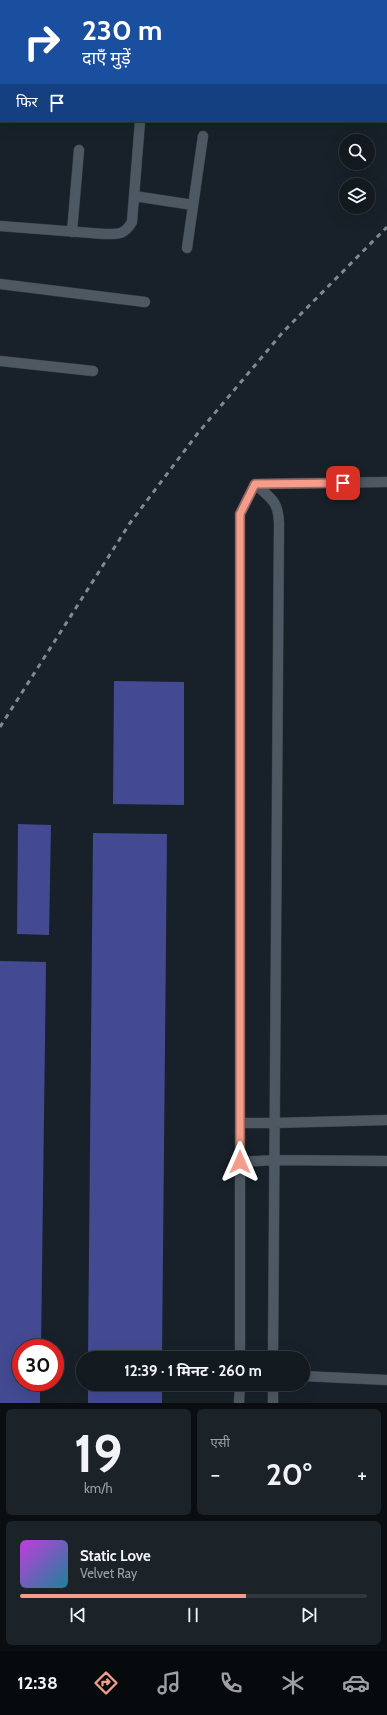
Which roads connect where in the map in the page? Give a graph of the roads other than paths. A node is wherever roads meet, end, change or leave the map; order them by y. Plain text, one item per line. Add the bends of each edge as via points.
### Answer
1 (140, 122) edge
2 (203, 136) dead end
3 (79, 150) dead end
4 (134, 196) junction
5 (193, 205) junction
6 (0, 226) edge
7 (72, 232) junction
8 (187, 248) dead end
9 (0, 284) edge
10 (145, 302) dead end
11 (0, 361) edge
12 (93, 371) dead end
13 (387, 482) edge
14 (255, 484) junction
15 (387, 1120) edge
16 (240, 1123) junction
17 (274, 1123) junction
18 (274, 1160) junction
19 (387, 1161) edge
20 (240, 1162) junction
21 (240, 1351) edge
22 (273, 1351) edge
23 (310, 1376) edge
24 (387, 1380) edge
25 (240, 1391) edge
26 (273, 1391) edge
27 (240, 1403) edge
28 (273, 1403) edge

1 - 4 street
2 - 5 street
3 - 7 street
4 - 5 street
4 - 7 street via 132,222 127,231 118,234
5 - 8 street
6 - 7 street
9 - 10 street
11 - 12 street
13 - 14 street
14 - 16 street via 240,514
14 - 17 street via 273,500 279,510
15 - 17 street
16 - 17 street
16 - 20 street
17 - 18 street
18 - 19 street
18 - 20 street
18 - 22 street
20 - 21 street
23 - 24 street
25 - 27 street
26 - 28 street

